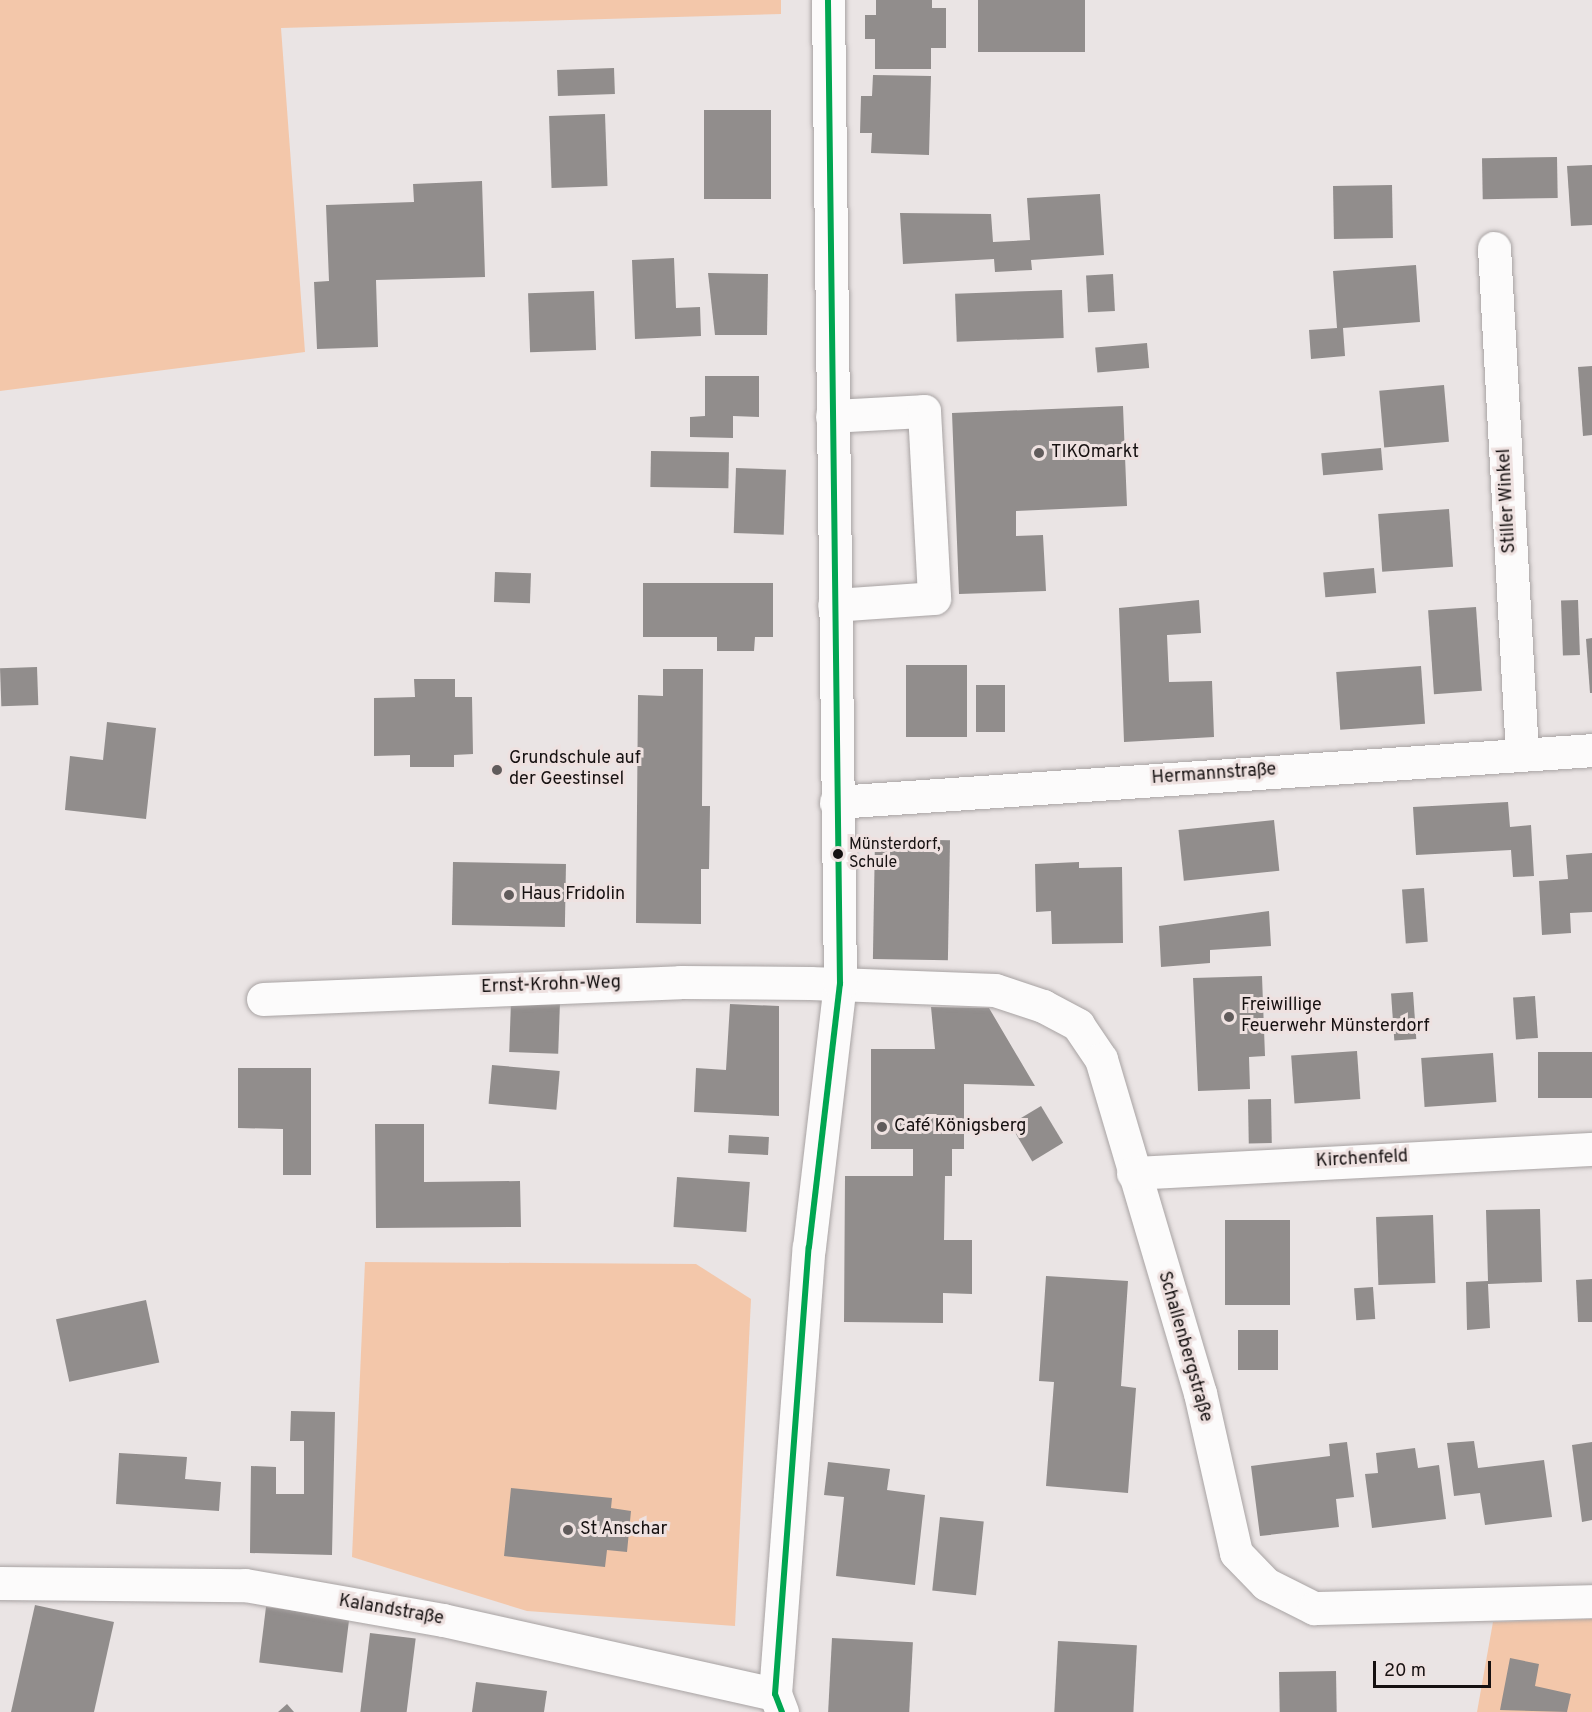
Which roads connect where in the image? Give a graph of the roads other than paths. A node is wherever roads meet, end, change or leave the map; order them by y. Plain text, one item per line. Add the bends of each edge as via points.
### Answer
1 (828, 0) edge
2 (1494, 248) dead end
3 (832, 416) junction
4 (834, 605) junction
5 (1592, 750) edge
6 (1522, 754) junction
7 (836, 802) junction
8 (840, 984) junction
9 (263, 999) dead end
10 (1592, 1149) edge
11 (1133, 1173) junction
12 (0, 1583) edge
13 (1592, 1601) edge
14 (779, 1703) edge

1 - 3 street
2 - 6 street, Stiller Winkel
3 - 4 street
3 - 4 street via 924,411 934,598
4 - 7 street
5 - 6 street, Hermannstraße
6 - 7 street, Hermannstraße
7 - 8 street
8 - 9 street, Ernst-Krohn-Weg via 669,982
8 - 11 street, Schallenbergstraße via 995,990 1020,996 1078,1025 1101,1059
8 - 14 street via 809,1247
10 - 11 street, Kirchenfeld
11 - 13 street, Schallenbergstraße via 1200,1394 1236,1553 1266,1584 1314,1608
12 - 14 street, Kalandstraße via 245,1585 443,1620

